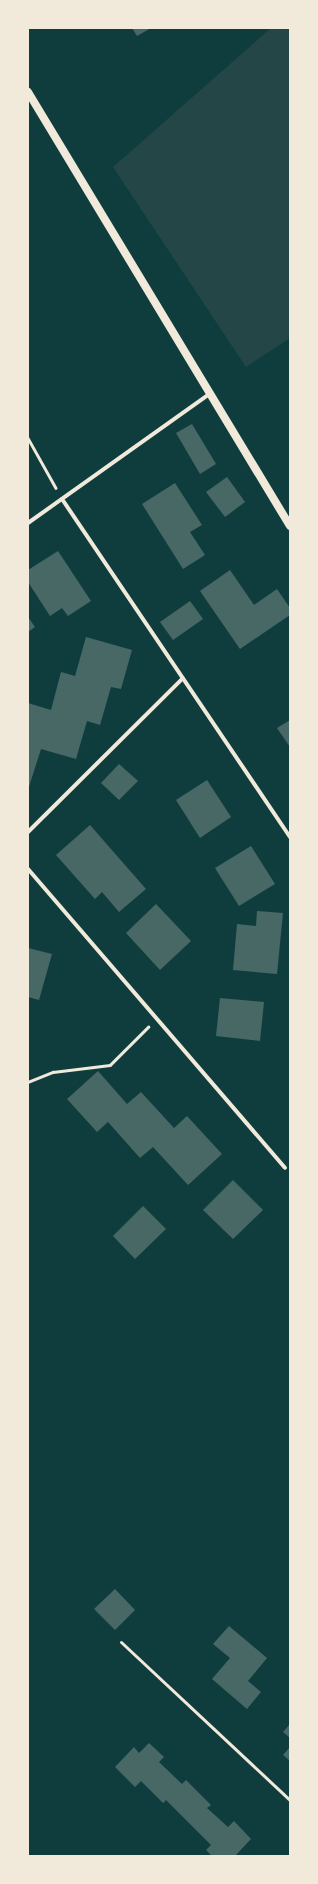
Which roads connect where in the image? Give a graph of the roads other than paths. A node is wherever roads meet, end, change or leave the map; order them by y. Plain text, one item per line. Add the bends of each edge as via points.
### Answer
1 (28, 92) edge
2 (211, 393) junction
3 (62, 499) junction
4 (28, 523) edge
5 (290, 526) edge
6 (183, 678) junction
7 (28, 832) edge
8 (290, 837) edge
9 (28, 869) edge
10 (285, 1168) dead end
11 (121, 1642) dead end
12 (290, 1800) edge

1 - 2 main road
2 - 3 street
2 - 5 main road
3 - 4 street
3 - 6 street
6 - 7 street
6 - 8 street
9 - 10 street
11 - 12 lane

